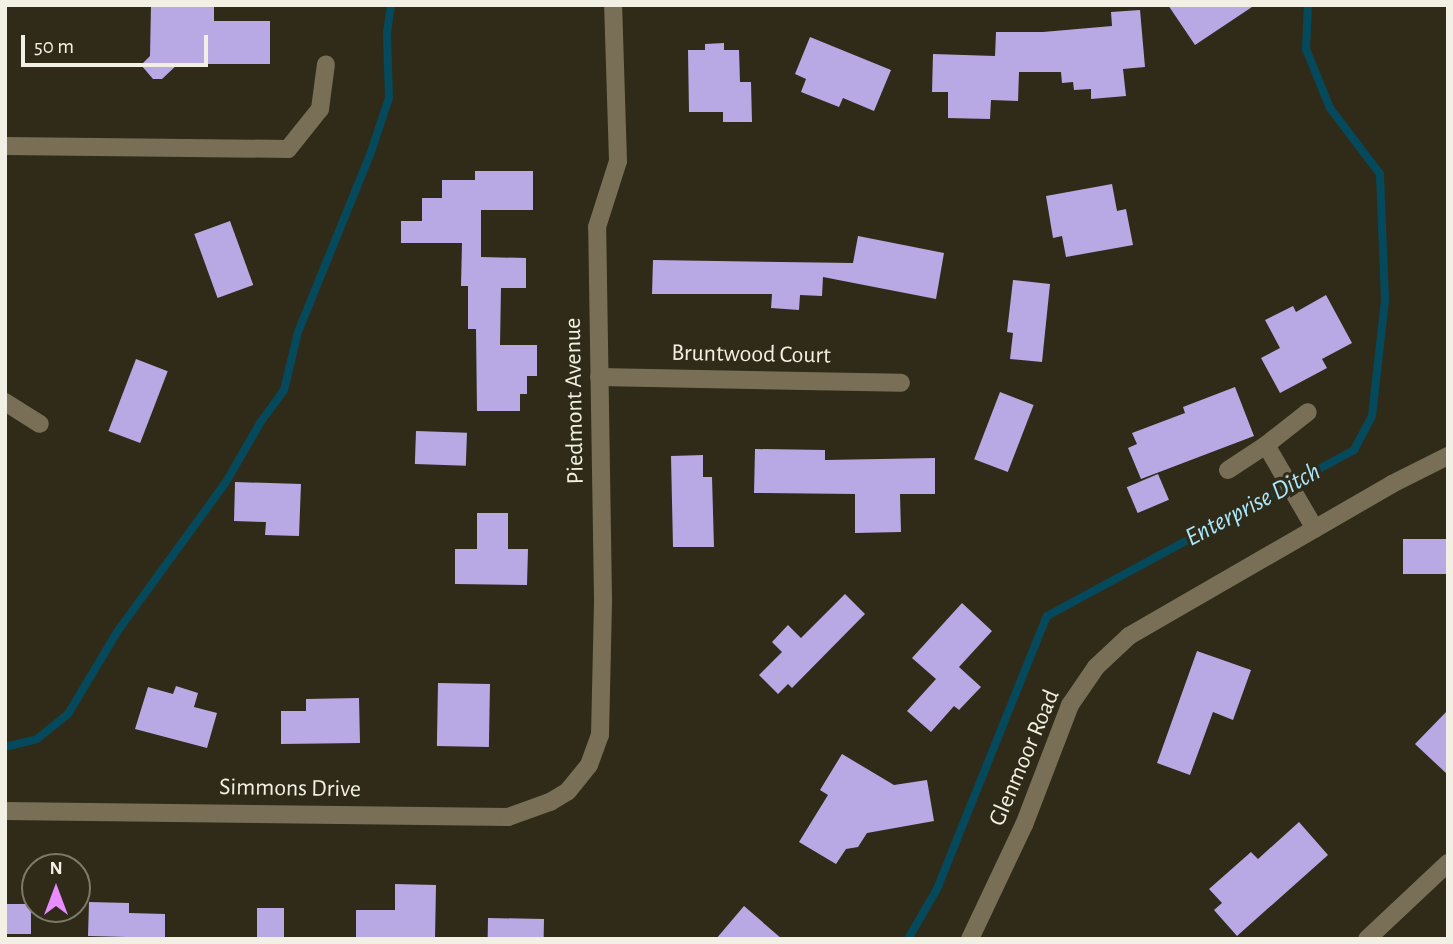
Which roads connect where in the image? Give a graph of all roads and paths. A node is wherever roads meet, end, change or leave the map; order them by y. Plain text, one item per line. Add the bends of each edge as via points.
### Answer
1 (613, 5) edge
2 (326, 64) dead end
3 (5, 146) edge
4 (599, 377) junction
5 (901, 383) dead end
6 (5, 402) edge
7 (1308, 412) dead end
8 (40, 424) dead end
9 (1266, 446) junction
10 (1448, 456) edge
11 (1228, 470) dead end
12 (1315, 529) junction
13 (568, 791) joint
14 (5, 811) edge
15 (1448, 863) edge
16 (970, 939) edge
17 (1367, 939) edge

1 - 4 street, Piedmont Avenue via 618,161 597,227
2 - 3 street via 320,108 288,149
4 - 5 street, Bruntwood Court
4 - 13 street, Piedmont Avenue via 600,735 589,765
6 - 8 street
7 - 9 street
9 - 11 street
9 - 12 street
10 - 12 street, Glenmoor Road
12 - 16 street, Glenmoor Road via 1129,636 1096,667 1070,705 1024,825
13 - 14 street, Simmons Drive via 508,817
15 - 17 street

